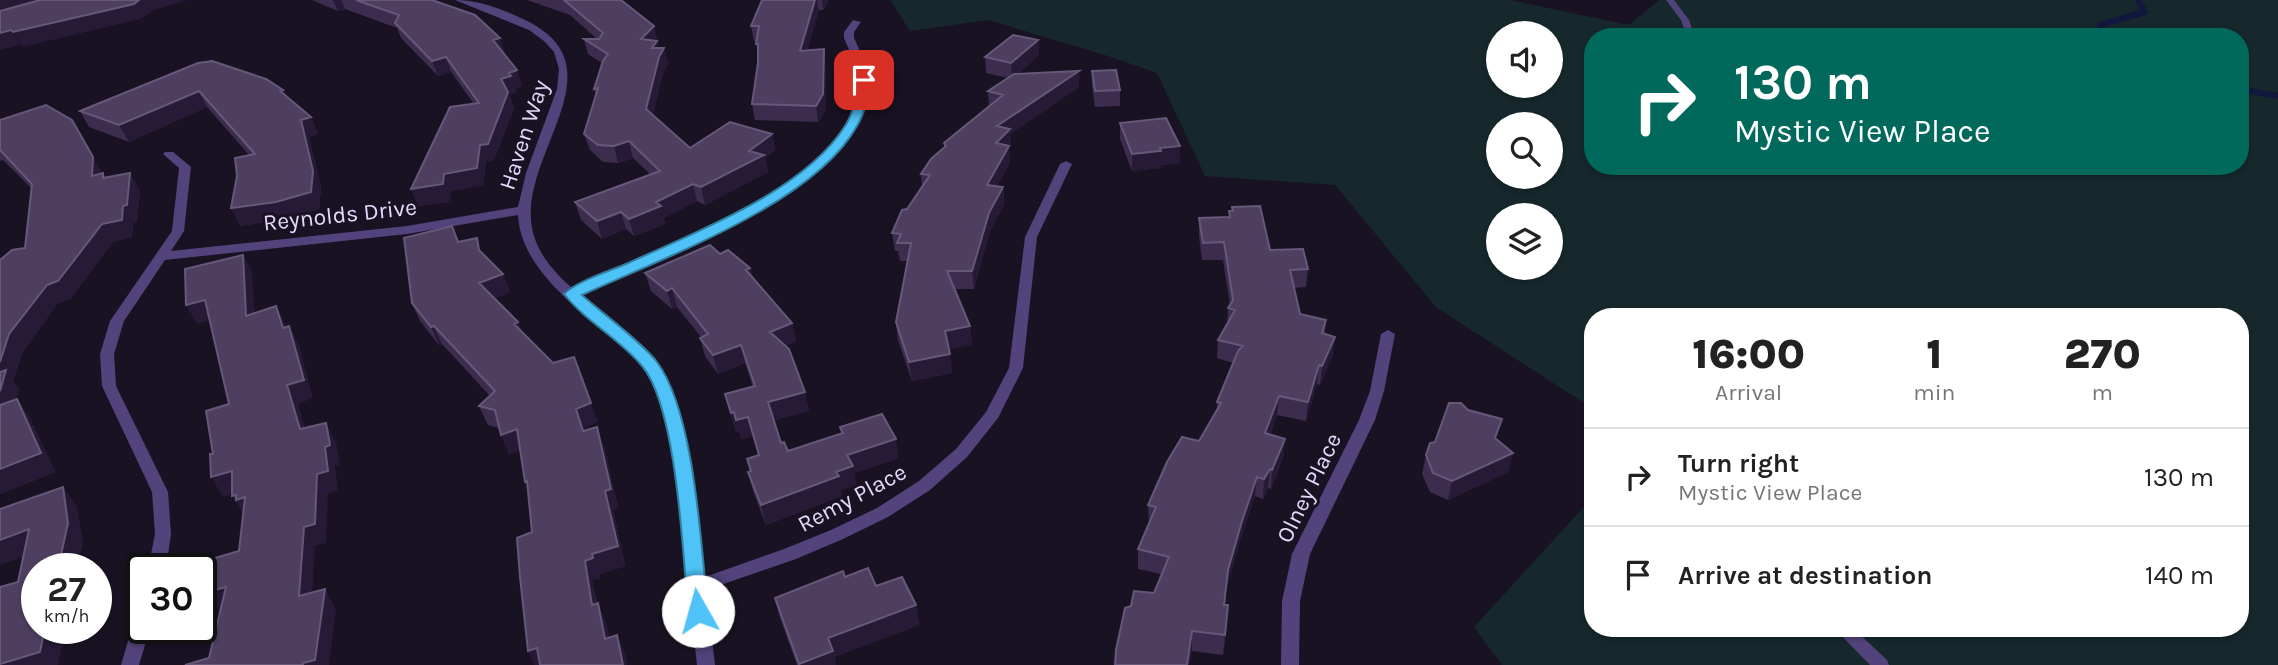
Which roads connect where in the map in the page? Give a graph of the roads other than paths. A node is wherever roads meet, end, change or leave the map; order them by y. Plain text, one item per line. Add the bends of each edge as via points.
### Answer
1 (460, 0) edge
2 (1670, 0) edge
3 (856, 22) dead end
4 (1688, 28) edge
5 (169, 154) dead end
6 (1066, 164) dead end
7 (523, 210) junction
8 (162, 256) junction
9 (572, 294) junction
10 (1388, 334) dead end
11 (160, 553) edge
12 (695, 587) junction
13 (1851, 637) edge
14 (136, 644) edge
15 (130, 665) edge
16 (706, 665) edge
17 (1290, 665) edge
18 (1881, 665) edge

1 - 7 street, Haven Way via 538,30 564,63 562,89 524,195
2 - 4 lane
3 - 9 street via 849,38 864,80 862,103 851,127 817,164 785,190 732,221
5 - 8 street via 185,167 178,231
6 - 12 street, Remy Place via 1031,237 1016,368 998,408 976,438 938,476 882,513 807,548
7 - 8 street, Reynolds Drive via 407,230
7 - 9 street, Haven Way via 536,257
8 - 11 street via 117,321 106,370 109,386 159,492
9 - 12 street, Haven Way via 651,365 670,407 685,480
10 - 17 street, Olney Place via 1367,420 1301,554 1291,601
12 - 16 street, Haven Way
13 - 18 lane
14 - 15 street

